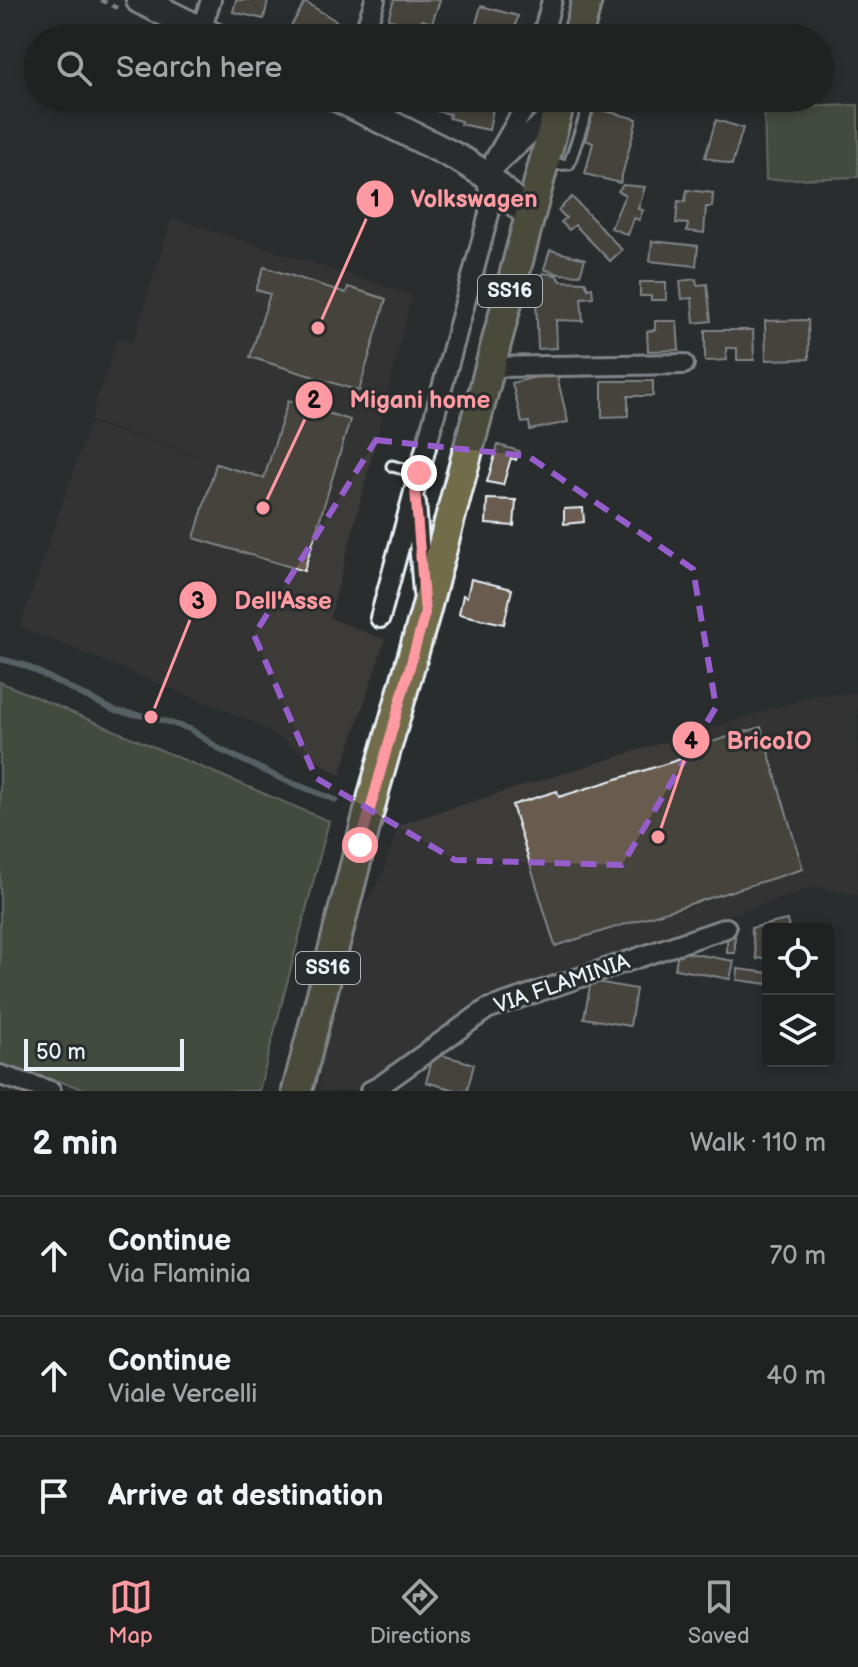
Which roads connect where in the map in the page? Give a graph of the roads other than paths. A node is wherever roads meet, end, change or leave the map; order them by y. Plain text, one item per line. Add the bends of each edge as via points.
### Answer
1 (140, 0) edge
2 (211, 0) edge
3 (375, 0) edge
4 (552, 0) edge
5 (587, 0) edge
6 (189, 24) edge
7 (210, 24) edge
8 (367, 24) edge
9 (546, 24) edge
10 (581, 24) edge
11 (368, 112) edge
12 (522, 112) edge
13 (550, 112) edge
14 (558, 112) edge
15 (587, 112) edge
16 (544, 166) junction
17 (486, 175) junction
18 (530, 216) junction
19 (684, 364) dead end
20 (491, 367) junction
21 (392, 466) dead end
22 (417, 481) junction
23 (425, 613) junction
24 (380, 618) dead end
25 (726, 928) dead end
26 (0, 1075) edge
27 (51, 1091) edge
28 (297, 1091) edge
29 (370, 1091) edge

1 - 6 street
2 - 7 street
3 - 8 street
4 - 9 street
5 - 10 main road
11 - 17 street
12 - 17 street
13 - 17 street
14 - 16 main road, SS16
15 - 16 lane via 569,164
16 - 18 main road, SS16
17 - 18 street
17 - 22 street via 489,214
18 - 20 main road, SS16
19 - 20 street
20 - 23 main road, SS16
21 - 22 lane
22 - 23 street
22 - 24 street
23 - 28 main road, SS16
25 - 29 street, VIA FLAMINIA via 487,1009
26 - 27 street

